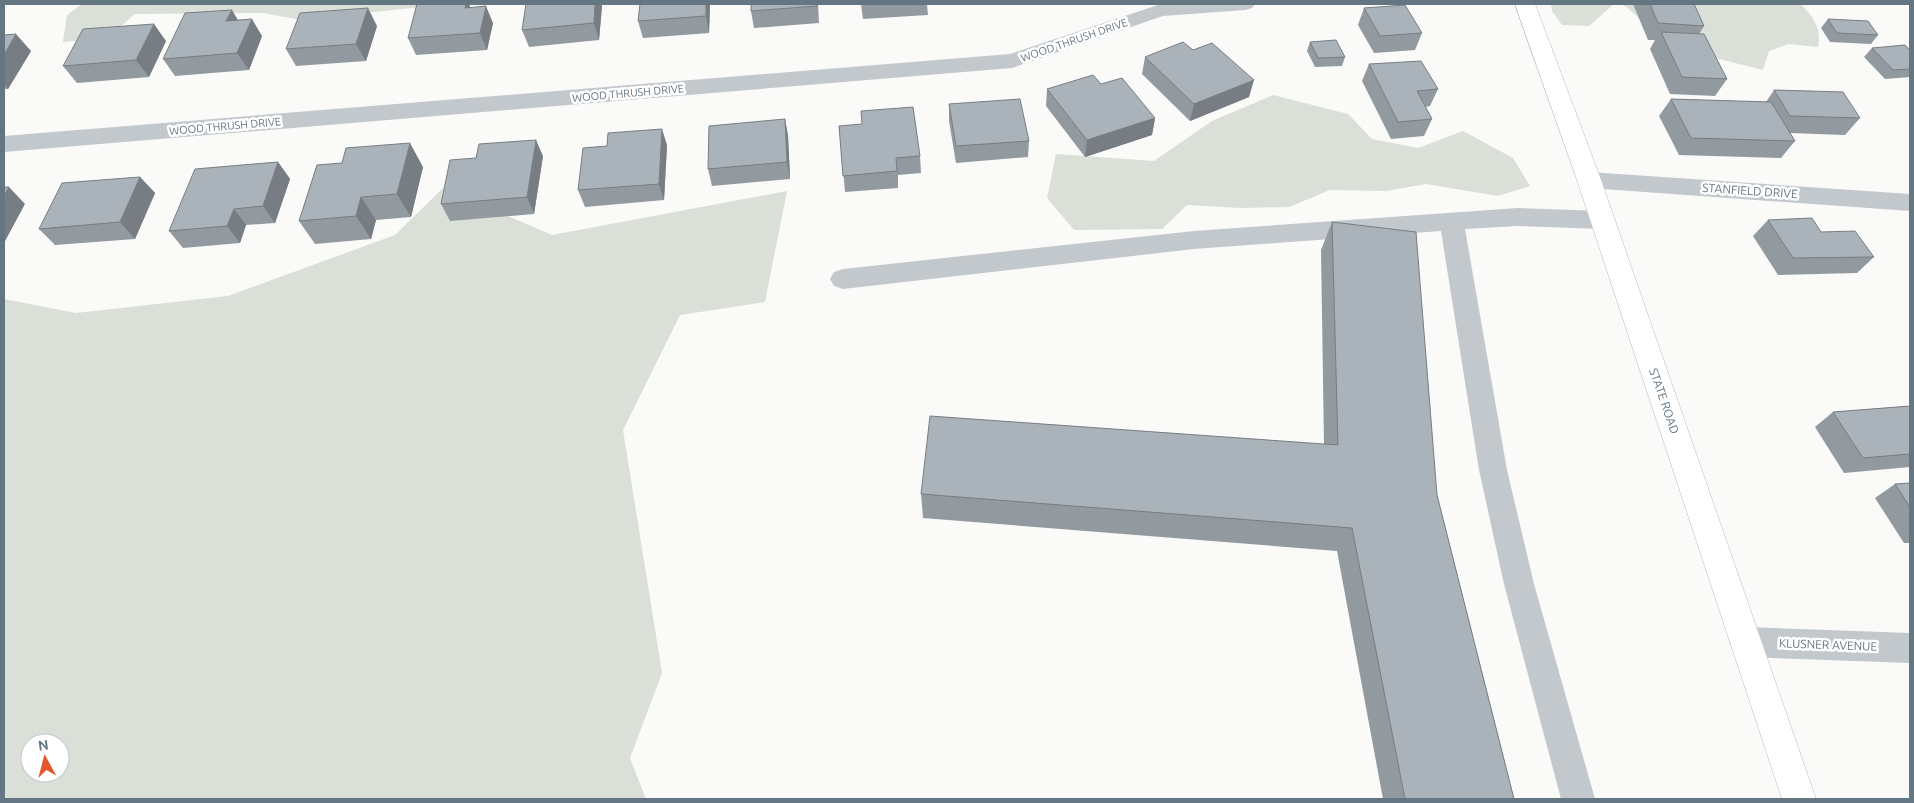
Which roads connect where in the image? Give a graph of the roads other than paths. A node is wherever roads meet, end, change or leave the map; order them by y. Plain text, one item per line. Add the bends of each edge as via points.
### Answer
1 (1245, 4) edge
2 (1525, 4) edge
3 (4, 144) edge
4 (1589, 180) junction
5 (1910, 203) edge
6 (1602, 220) junction
7 (1452, 221) junction
8 (843, 279) dead end
9 (1746, 642) junction
10 (1910, 648) edge
11 (1578, 799) edge
12 (1800, 799) edge

1 - 3 street, WOOD THRUSH DRIVE via 1161,10 1012,61
2 - 4 main road, STATE ROAD
4 - 5 street, STANFIELD DRIVE
4 - 6 main road, STATE ROAD
6 - 7 street via 1518,217
6 - 9 main road, STATE ROAD
7 - 8 street via 1194,240
7 - 11 street via 1493,470 1519,584
9 - 10 street, KLUSNER AVENUE
9 - 12 main road, STATE ROAD

